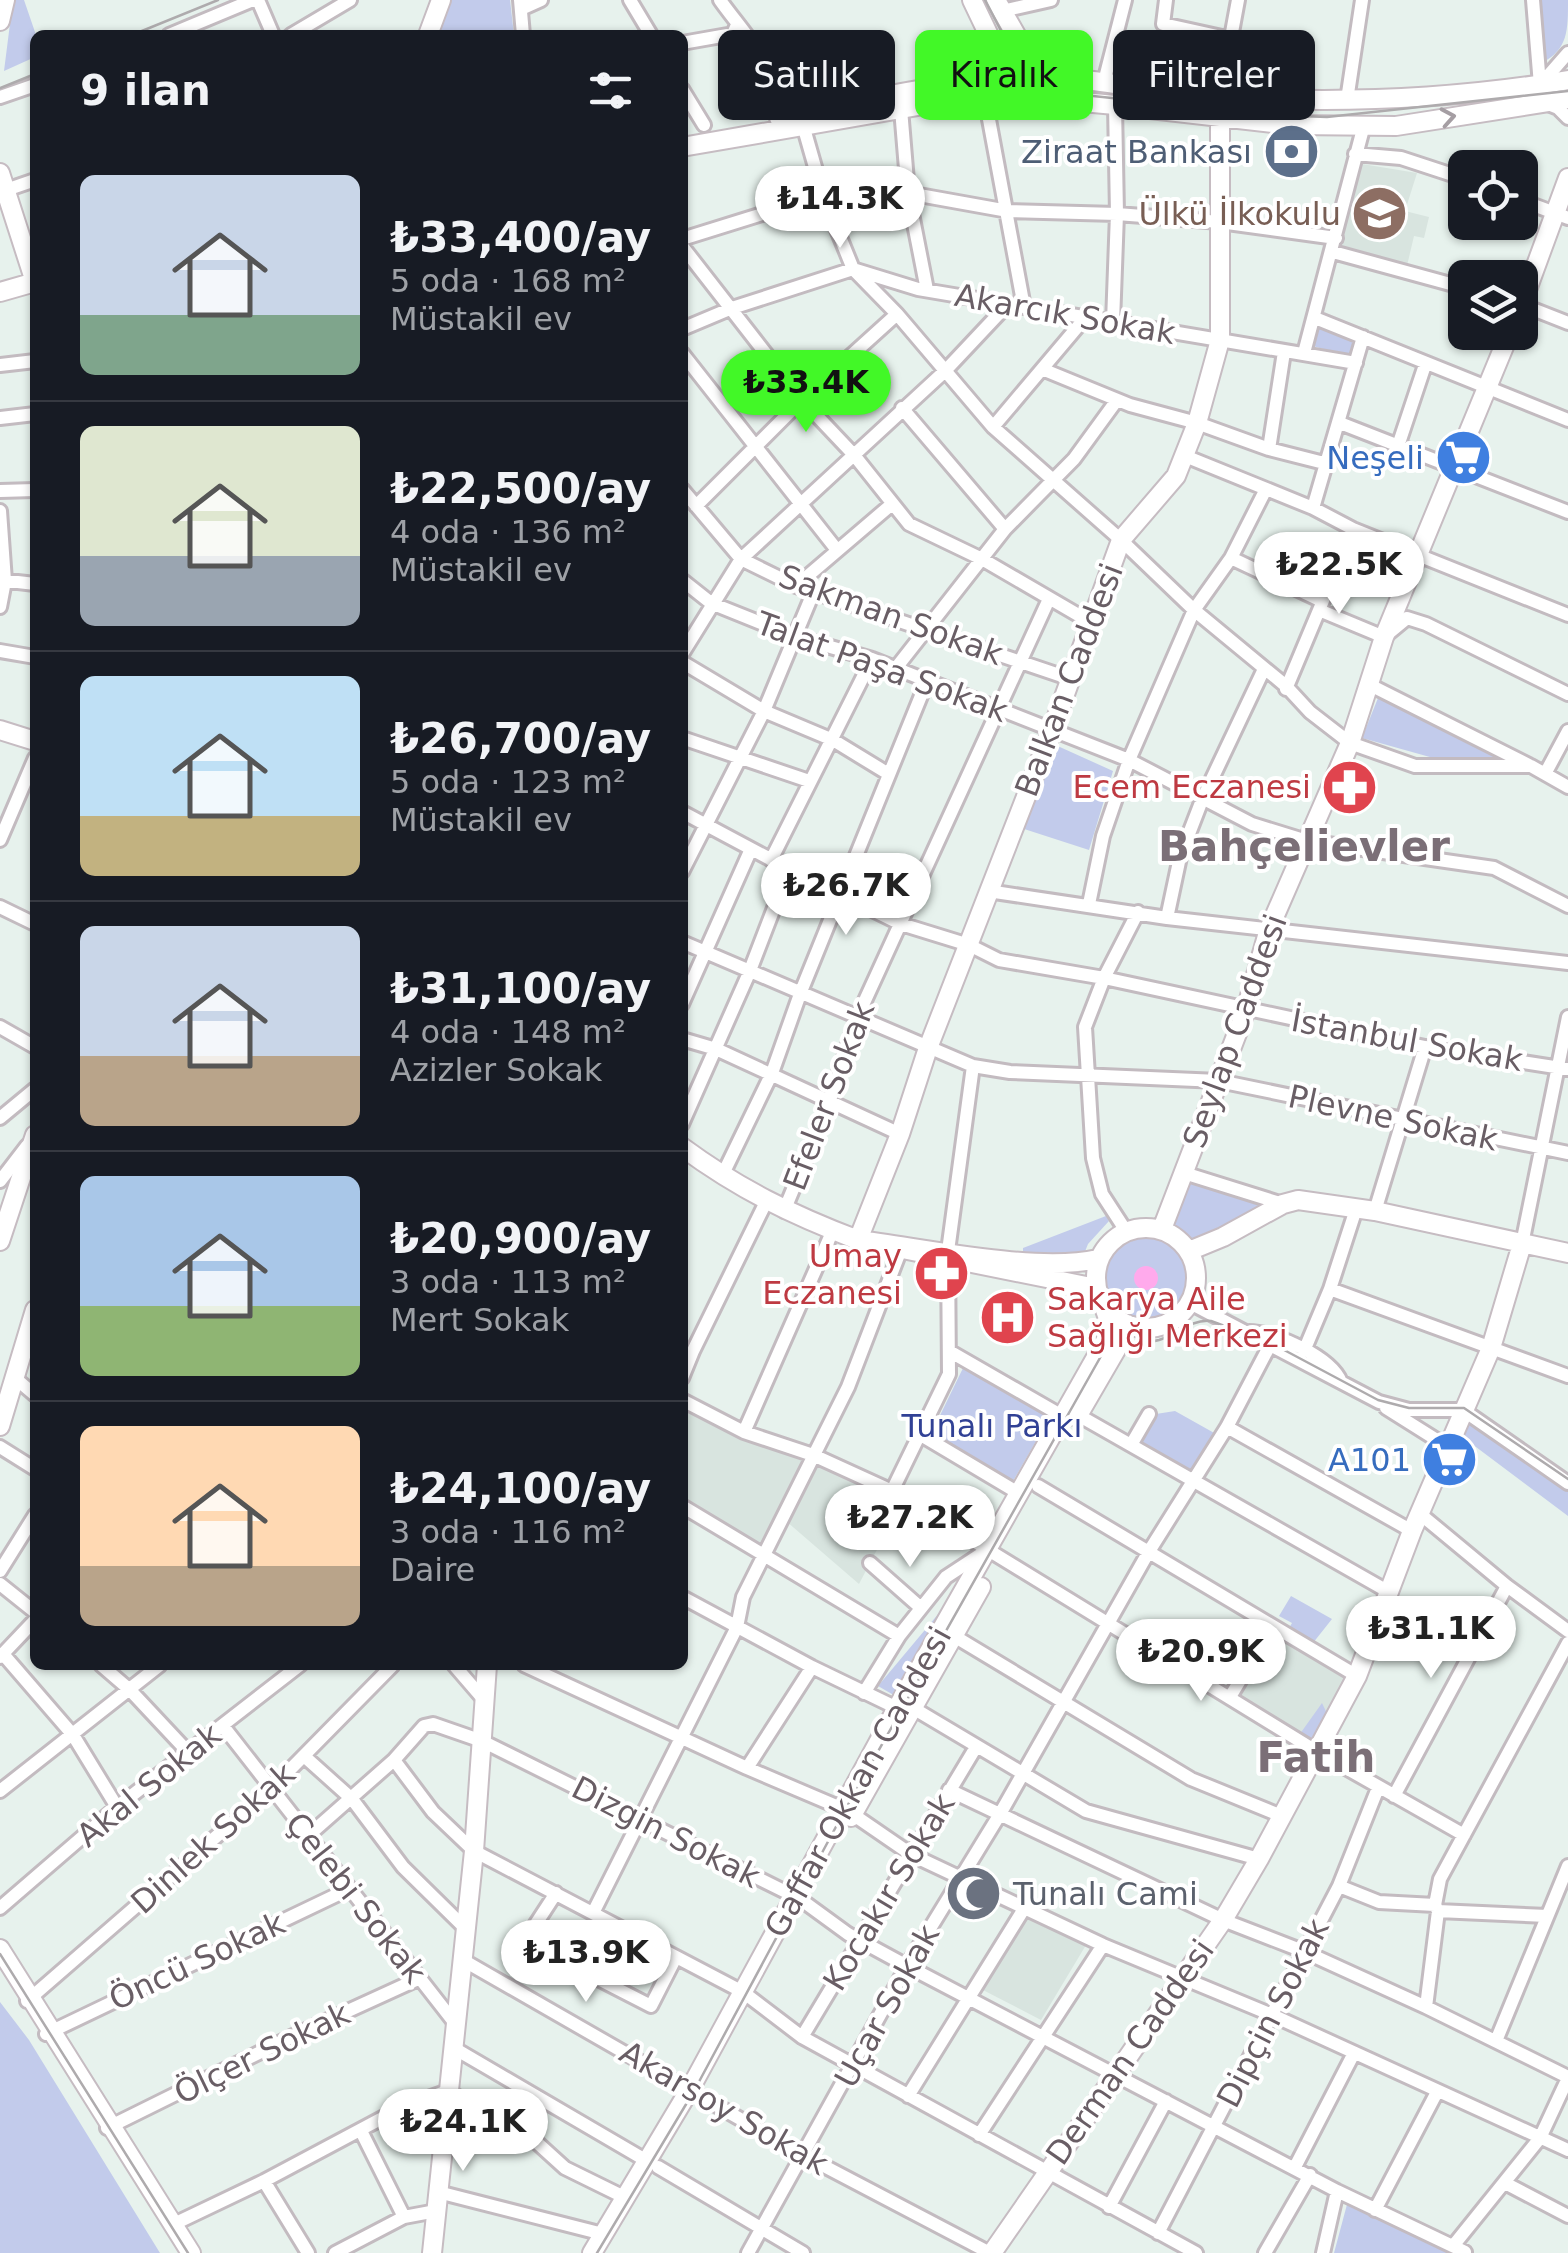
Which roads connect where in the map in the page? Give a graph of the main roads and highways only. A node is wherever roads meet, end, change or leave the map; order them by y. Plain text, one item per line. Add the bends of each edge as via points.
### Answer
1 (4, 0) edge
2 (441, 0) edge
3 (972, 0) edge
4 (999, 6) edge
5 (0, 18) edge
6 (430, 30) edge
7 (986, 30) edge
8 (1013, 30) edge
9 (1568, 80) edge
10 (1093, 81) edge
11 (915, 90) edge
12 (1540, 93) junction
13 (1568, 99) edge
14 (915, 108) edge
15 (1220, 120) edge
16 (1240, 120) edge
17 (688, 135) edge
18 (688, 146) edge
19 (1568, 178) edge
20 (2, 186) edge
21 (1561, 215) edge
22 (30, 267) edge
23 (1538, 267) edge
24 (30, 283) edge
25 (0, 292) edge
26 (1503, 350) edge
27 (0, 730) edge
28 (30, 739) edge
29 (30, 1150) edge
30 (688, 1151) edge
31 (1162, 1230) junction
32 (858, 1240) junction
33 (0, 1242) edge
34 (1522, 1244) junction
35 (1189, 1251) junction
36 (1568, 1253) edge
37 (948, 1255) junction
38 (1098, 1260) junction
39 (1096, 1288) junction
40 (1104, 1307) junction
41 (1127, 1324) junction
42 (30, 1327) edge
43 (1071, 1416) junction
44 (0, 1426) edge
45 (994, 1552) junction
46 (486, 1670) edge
47 (905, 1708) junction
48 (0, 1949) edge
49 (0, 1962) edge
50 (28, 2000) junction
51 (110, 2127) junction
52 (653, 2164) junction
53 (604, 2243) edge
54 (183, 2253) edge
55 (192, 2253) edge
56 (432, 2253) edge
57 (592, 2253) edge
58 (991, 2253) edge

1 - 5 main road
2 - 6 main road
3 - 7 main road
4 - 8 main road
9 - 12 main road
10 - 12 main road via 1220,97
11 - 17 main road
12 - 13 main road
16 -> 12 main road via 1396,126
14 - 18 main road
15 - 32 main road, Balkan Caddesi via 1220,340 1197,423 1176,476 1121,540
19 - 21 main road
20 - 22 main road
21 - 23 main road
24 - 25 main road
26 - 31 main road, Seylap Caddesi via 1384,636 1350,744 1270,929
27 - 28 main road
29 - 33 main road
30 - 32 main road via 766,1202
31 - 35 main road
31 - 38 main road via 1126,1231
32 - 37 main road
32 - 37 main road
34 - 35 main road via 1298,1200
34 - 36 main road
34 - 58 main road, Derman Caddesi via 1492,1348 1415,1522 1358,1676 1222,1920
35 - 41 main road via 1196,1277 1180,1316 1150,1328
37 - 38 main road
37 - 39 main road
38 - 39 main road
39 - 40 main road
40 - 41 main road
40 - 43 main road, Gaffar Okkan Caddesi via 1107,1338
41 - 43 main road, Gaffar Okkan Caddesi
42 - 44 main road
43 - 45 main road, Gaffar Okkan Caddesi via 1038,1486
43 - 45 main road, Gaffar Okkan Caddesi via 1020,1494
45 - 47 main road, Gaffar Okkan Caddesi
45 - 47 main road, Gaffar Okkan Caddesi via 954,1636
46 - 56 main road
47 - 52 main road, Gaffar Okkan Caddesi
48 - 50 main road
49 - 50 main road
50 - 51 main road
51 - 54 main road
51 - 55 main road
52 - 53 main road, Gaffar Okkan Caddesi
52 - 53 main road, Gaffar Okkan Caddesi via 626,2198
53 - 57 main road, Gaffar Okkan Caddesi

